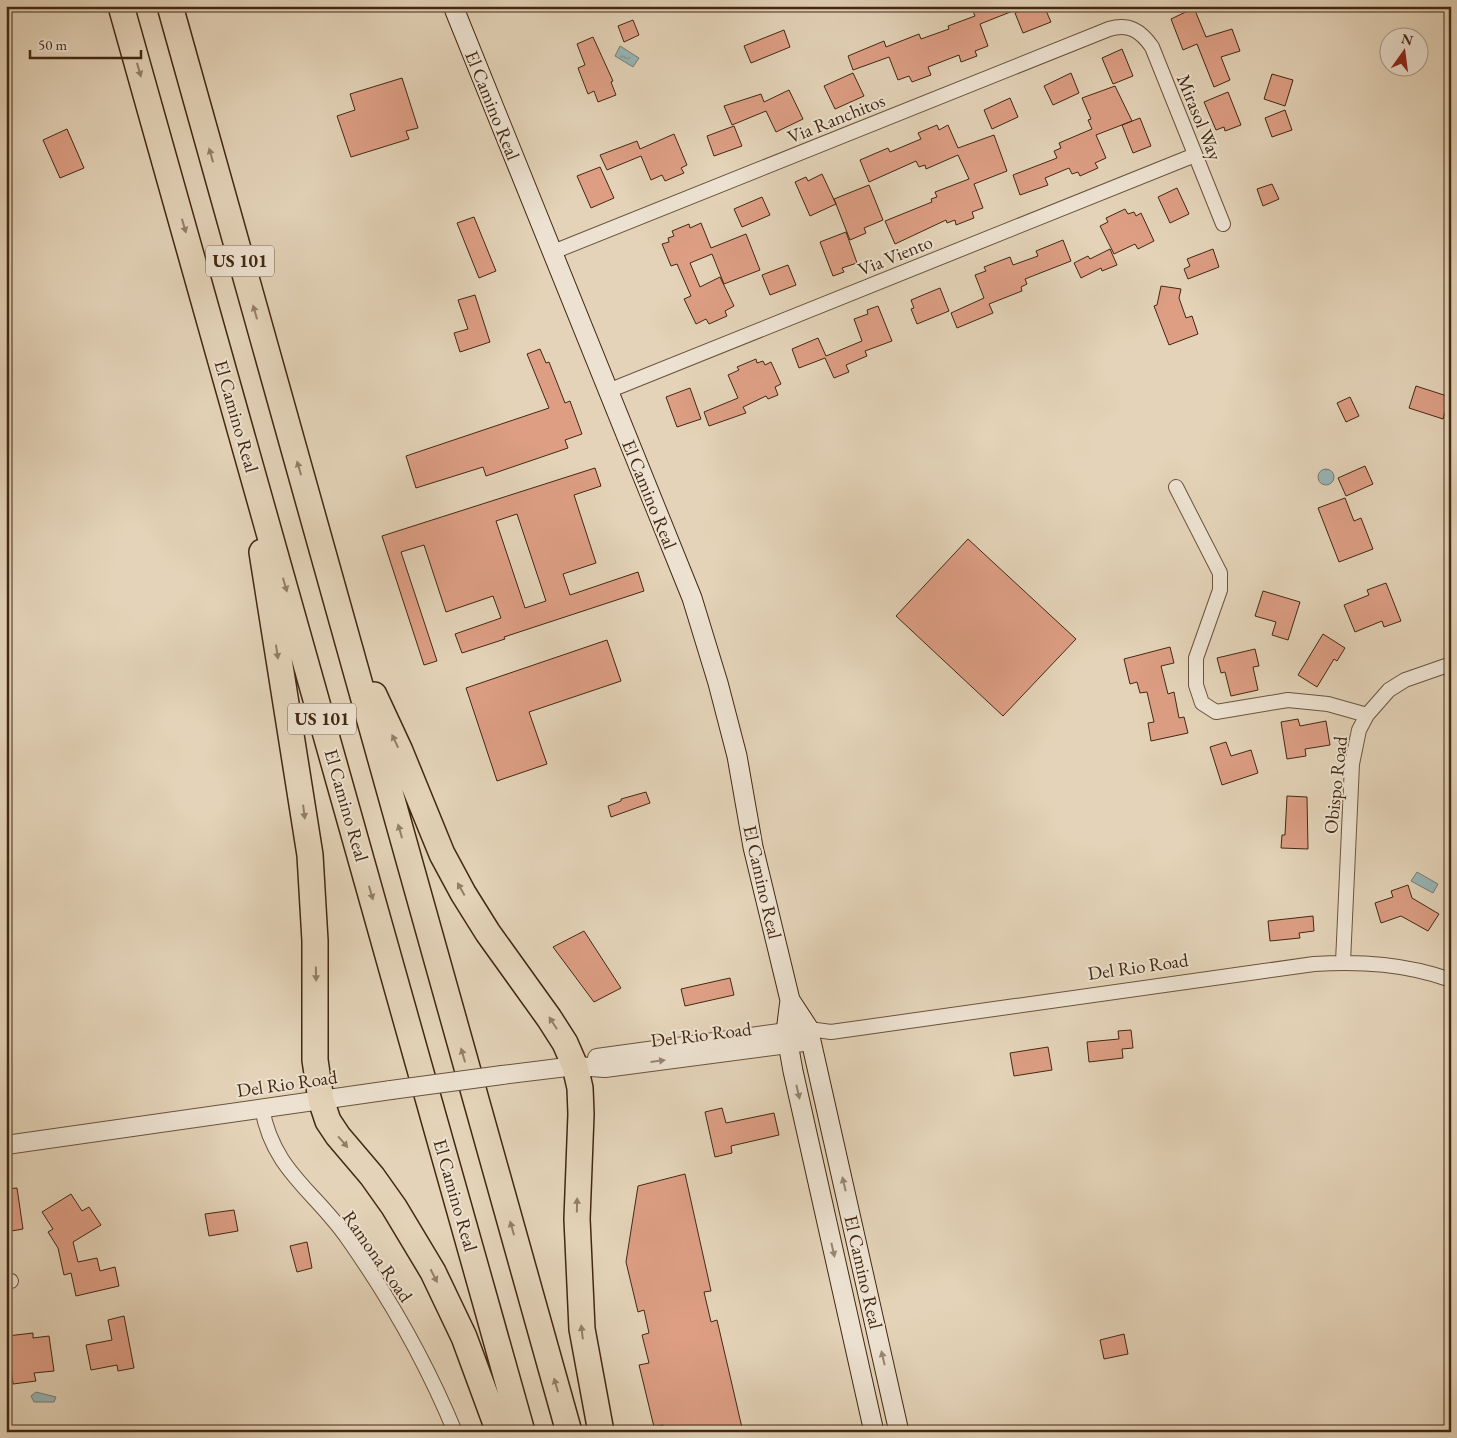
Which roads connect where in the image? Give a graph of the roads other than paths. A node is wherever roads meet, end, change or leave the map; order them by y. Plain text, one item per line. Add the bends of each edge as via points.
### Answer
1 (121, 6) edge
2 (170, 6) edge
3 (453, 6) edge
4 (1134, 29) joint
5 (1195, 155) junction
6 (1223, 224) dead end
7 (553, 252) junction
8 (608, 391) junction
9 (246, 448) junction
10 (1176, 487) dead end
11 (342, 623) junction
12 (1451, 664) edge
13 (1367, 715) junction
14 (1343, 962) junction
15 (1451, 980) edge
16 (790, 1000) junction
17 (810, 1035) junction
18 (787, 1038) junction
19 (575, 1066) junction
20 (321, 1100) junction
21 (262, 1108) junction
22 (6, 1145) edge
23 (455, 1432) edge
24 (499, 1432) edge
25 (522, 1432) edge
26 (569, 1432) edge
27 (601, 1432) edge
28 (874, 1432) edge
29 (899, 1432) edge

1 -> 9 highway, El Camino Real / US 101
11 -> 2 highway, US 101
3 - 7 main road, El Camino Real
4 - 5 street, Mirasol Way via 1145,36 1152,47
4 - 7 street, Via Ranchitos via 1122,26 1109,29
5 - 6 street, Mirasol Way
5 - 8 street, Via Viento
7 - 8 main road, El Camino Real
8 - 16 main road, El Camino Real via 692,598 718,683
9 -> 20 highway via 310,854 315,941 315,1060
9 -> 25 highway, El Camino Real / US 101
10 - 13 street via 1220,573 1220,590 1196,658 1196,685 1202,703 1216,712 1288,700 1328,704
19 -> 11 highway via 565,1043 488,933 446,862
26 -> 11 highway, US 101
12 - 13 street, Obispo Road via 1405,680 1389,690
13 - 14 street, Obispo Road via 1354,747 1352,764
14 - 15 street, Del Rio Road via 1396,965
14 - 17 street, Del Rio Road via 1285,967
16 - 17 main road, El Camino Real
16 - 18 main road, El Camino Real
17 - 18 street, Del Rio Road
29 -> 17 main road, El Camino Real
18 - 19 street, Del Rio Road via 605,1068
18 -> 28 main road, El Camino Real
19 - 20 street, Del Rio Road, bridge
27 -> 19 highway via 582,1329 577,1219 581,1114
20 - 21 street, Del Rio Road
20 -> 24 highway via 338,1136 394,1207 432,1272 467,1344
21 - 22 street, Del Rio Road
21 - 23 street, Ramona Road via 274,1150 295,1179 347,1237 375,1278 434,1382

